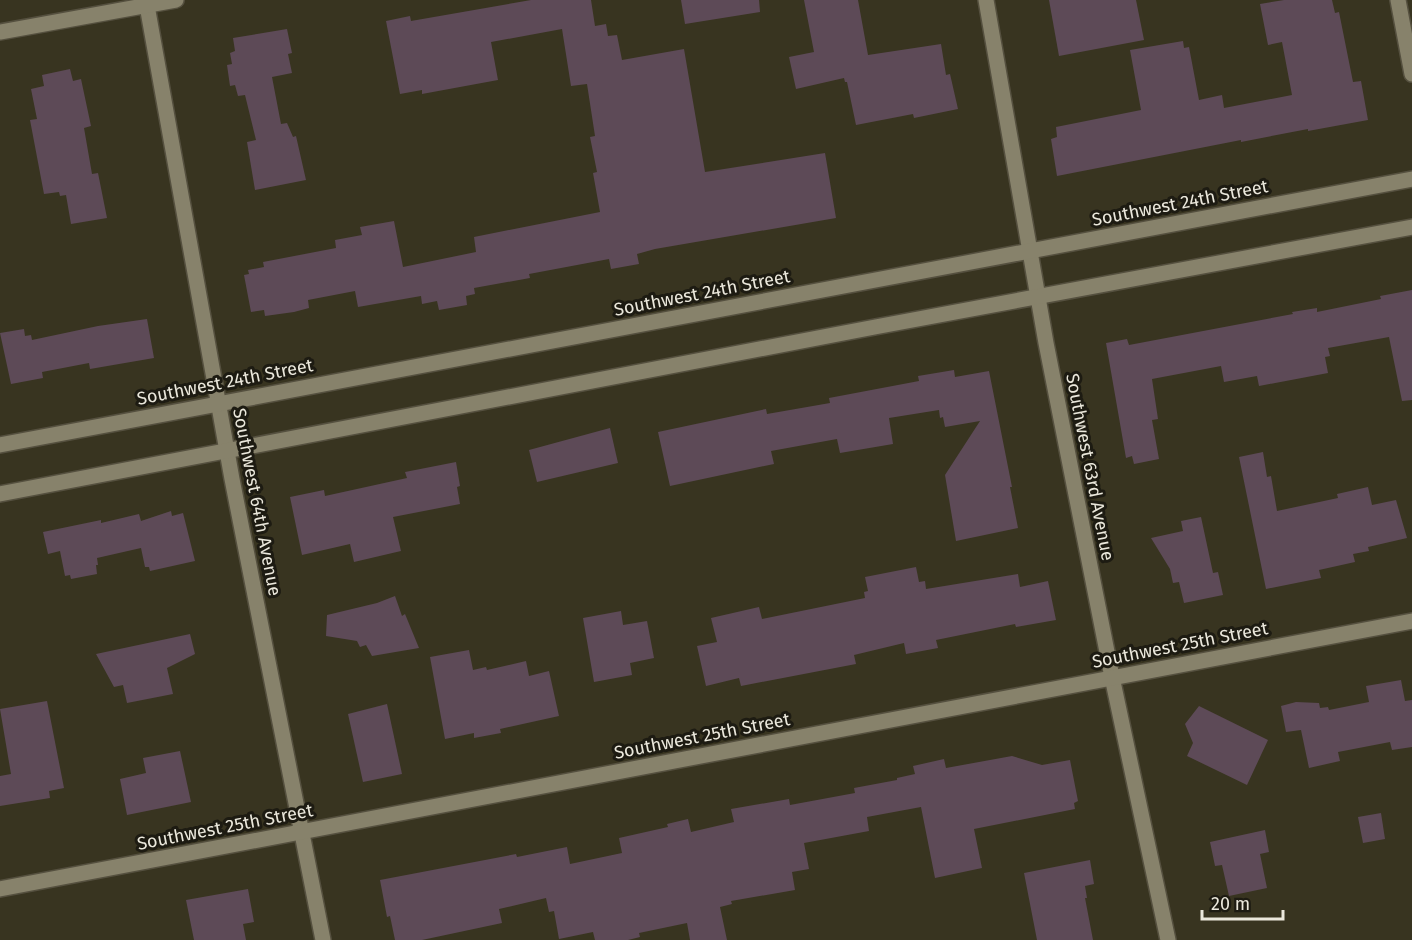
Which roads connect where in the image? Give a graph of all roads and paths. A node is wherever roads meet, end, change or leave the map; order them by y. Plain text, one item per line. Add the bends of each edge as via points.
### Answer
1 (176, 0) edge
2 (986, 0) edge
3 (1398, 0) edge
4 (146, 2) edge
5 (0, 32) edge
6 (1412, 74) edge
7 (1412, 179) edge
8 (1412, 228) edge
9 (1030, 251) junction
10 (1038, 298) junction
11 (218, 404) junction
12 (0, 446) edge
13 (226, 451) junction
14 (0, 494) edge
15 (1412, 621) edge
16 (1112, 677) junction
17 (302, 832) junction
18 (0, 890) edge
19 (323, 940) edge
20 (1168, 940) edge

1 - 4 street
2 - 9 street, Southwest 63rd Avenue
3 - 6 street
4 - 5 street
4 - 11 street, Southwest 64th Avenue
7 - 9 street, Southwest 24th Street
8 - 10 street
9 - 10 street, Southwest 63rd Avenue
9 - 11 street, Southwest 24th Street
10 - 13 street
10 - 16 street, Southwest 63rd Avenue
11 - 12 street, Southwest 24th Street
11 - 13 street, Southwest 64th Avenue
13 - 14 street
13 - 17 street, Southwest 64th Avenue
15 - 16 street, Southwest 25th Street
16 - 17 street, Southwest 25th Street
16 - 20 street, Southwest 63rd Avenue
17 - 18 street, Southwest 25th Street
17 - 19 street, Southwest 64th Avenue

